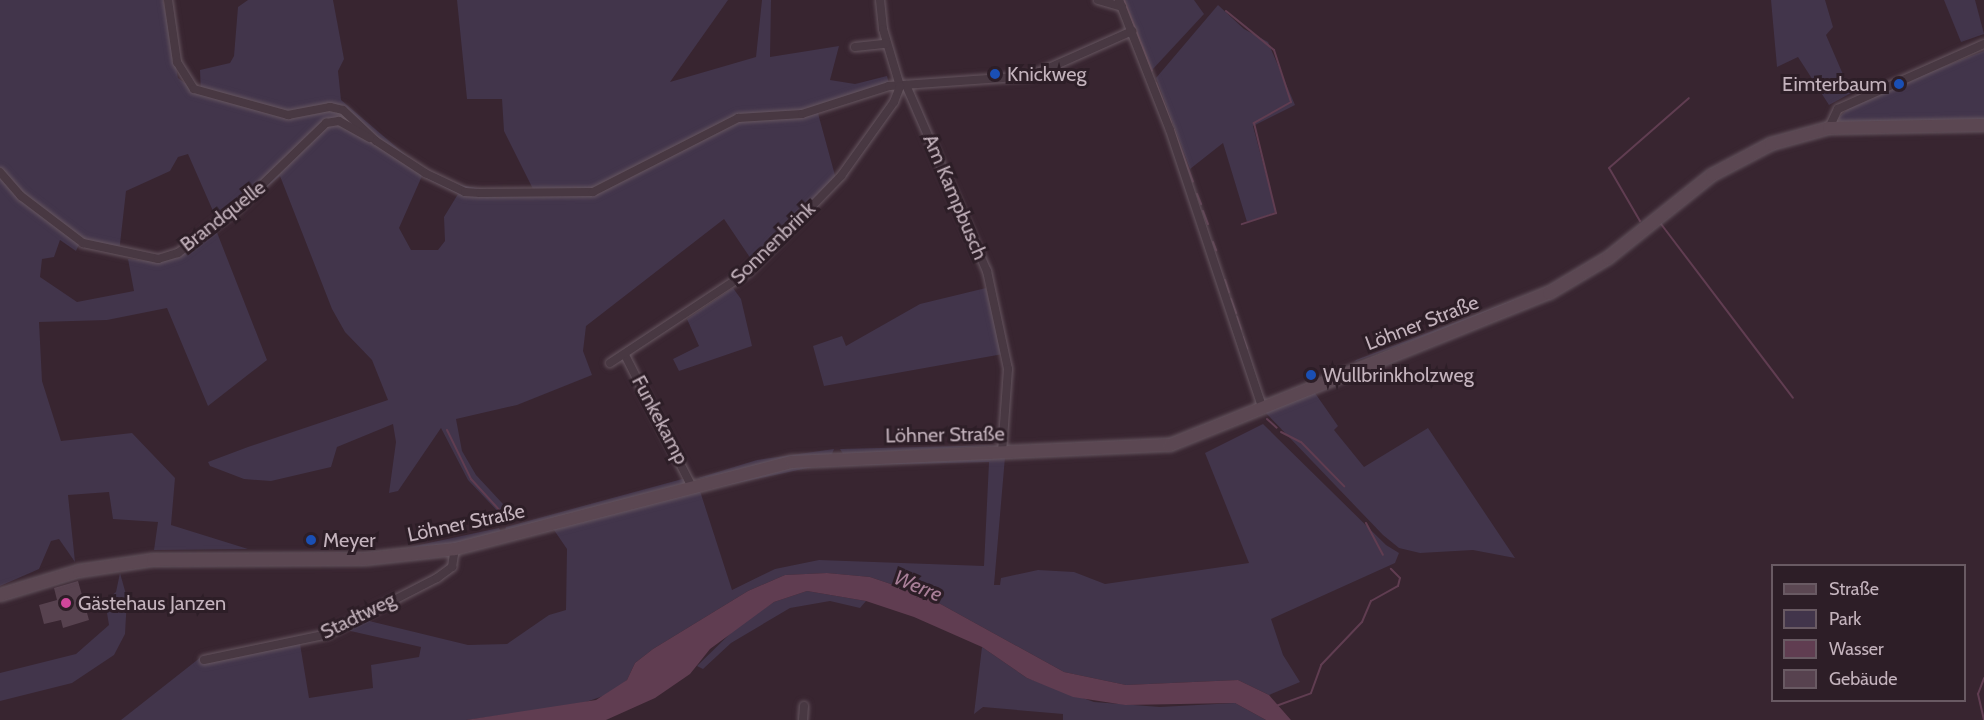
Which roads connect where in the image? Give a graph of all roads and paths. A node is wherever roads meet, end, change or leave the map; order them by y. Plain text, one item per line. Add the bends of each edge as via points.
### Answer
1 (168, 0) edge
2 (880, 0) edge
3 (1098, 0) edge
4 (1121, 3) edge
5 (1132, 31) junction
6 (886, 44) junction
7 (1984, 44) edge
8 (855, 47) dead end
9 (903, 86) junction
10 (1984, 125) edge
11 (1829, 128) junction
12 (376, 141) junction
13 (0, 172) edge
14 (626, 357) junction
15 (610, 363) dead end
16 (1262, 407) junction
17 (1002, 453) junction
18 (691, 485) junction
19 (455, 549) junction
20 (0, 595) edge
21 (204, 660) dead end
22 (804, 706) dead end
23 (803, 720) edge

1 - 12 street via 177,62 194,89 288,115 330,106 344,110
2 - 6 street
3 - 4 street
4 - 5 street
5 - 9 street via 1031,76
5 - 16 street
6 - 8 street
6 - 9 street
7 - 11 street via 1838,109
9 - 12 street via 802,114 738,118 611,185 584,193 465,192 425,173
9 - 14 street, Sonnenbrink via 841,176 748,272
9 - 17 street, Am Kampbusch via 987,271 1008,369 1009,410
10 - 11 main road, Löhner Straße
11 - 16 main road, Löhner Straße via 1791,136 1734,161 1608,258 1550,293
12 - 13 street, Brandquelle via 339,121 326,123 237,209 178,253 158,259 83,243 21,196
14 - 15 street, Sonnenbrink
14 - 18 street, Funkekamp
16 - 17 main road, Löhner Straße via 1159,447
17 - 18 main road, Löhner Straße via 819,459
18 - 19 main road, Löhner Straße
19 - 20 main road, Löhner Straße via 348,560 153,560 79,571
19 - 21 street, Stadtweg via 452,567 437,578 328,634
22 - 23 street

